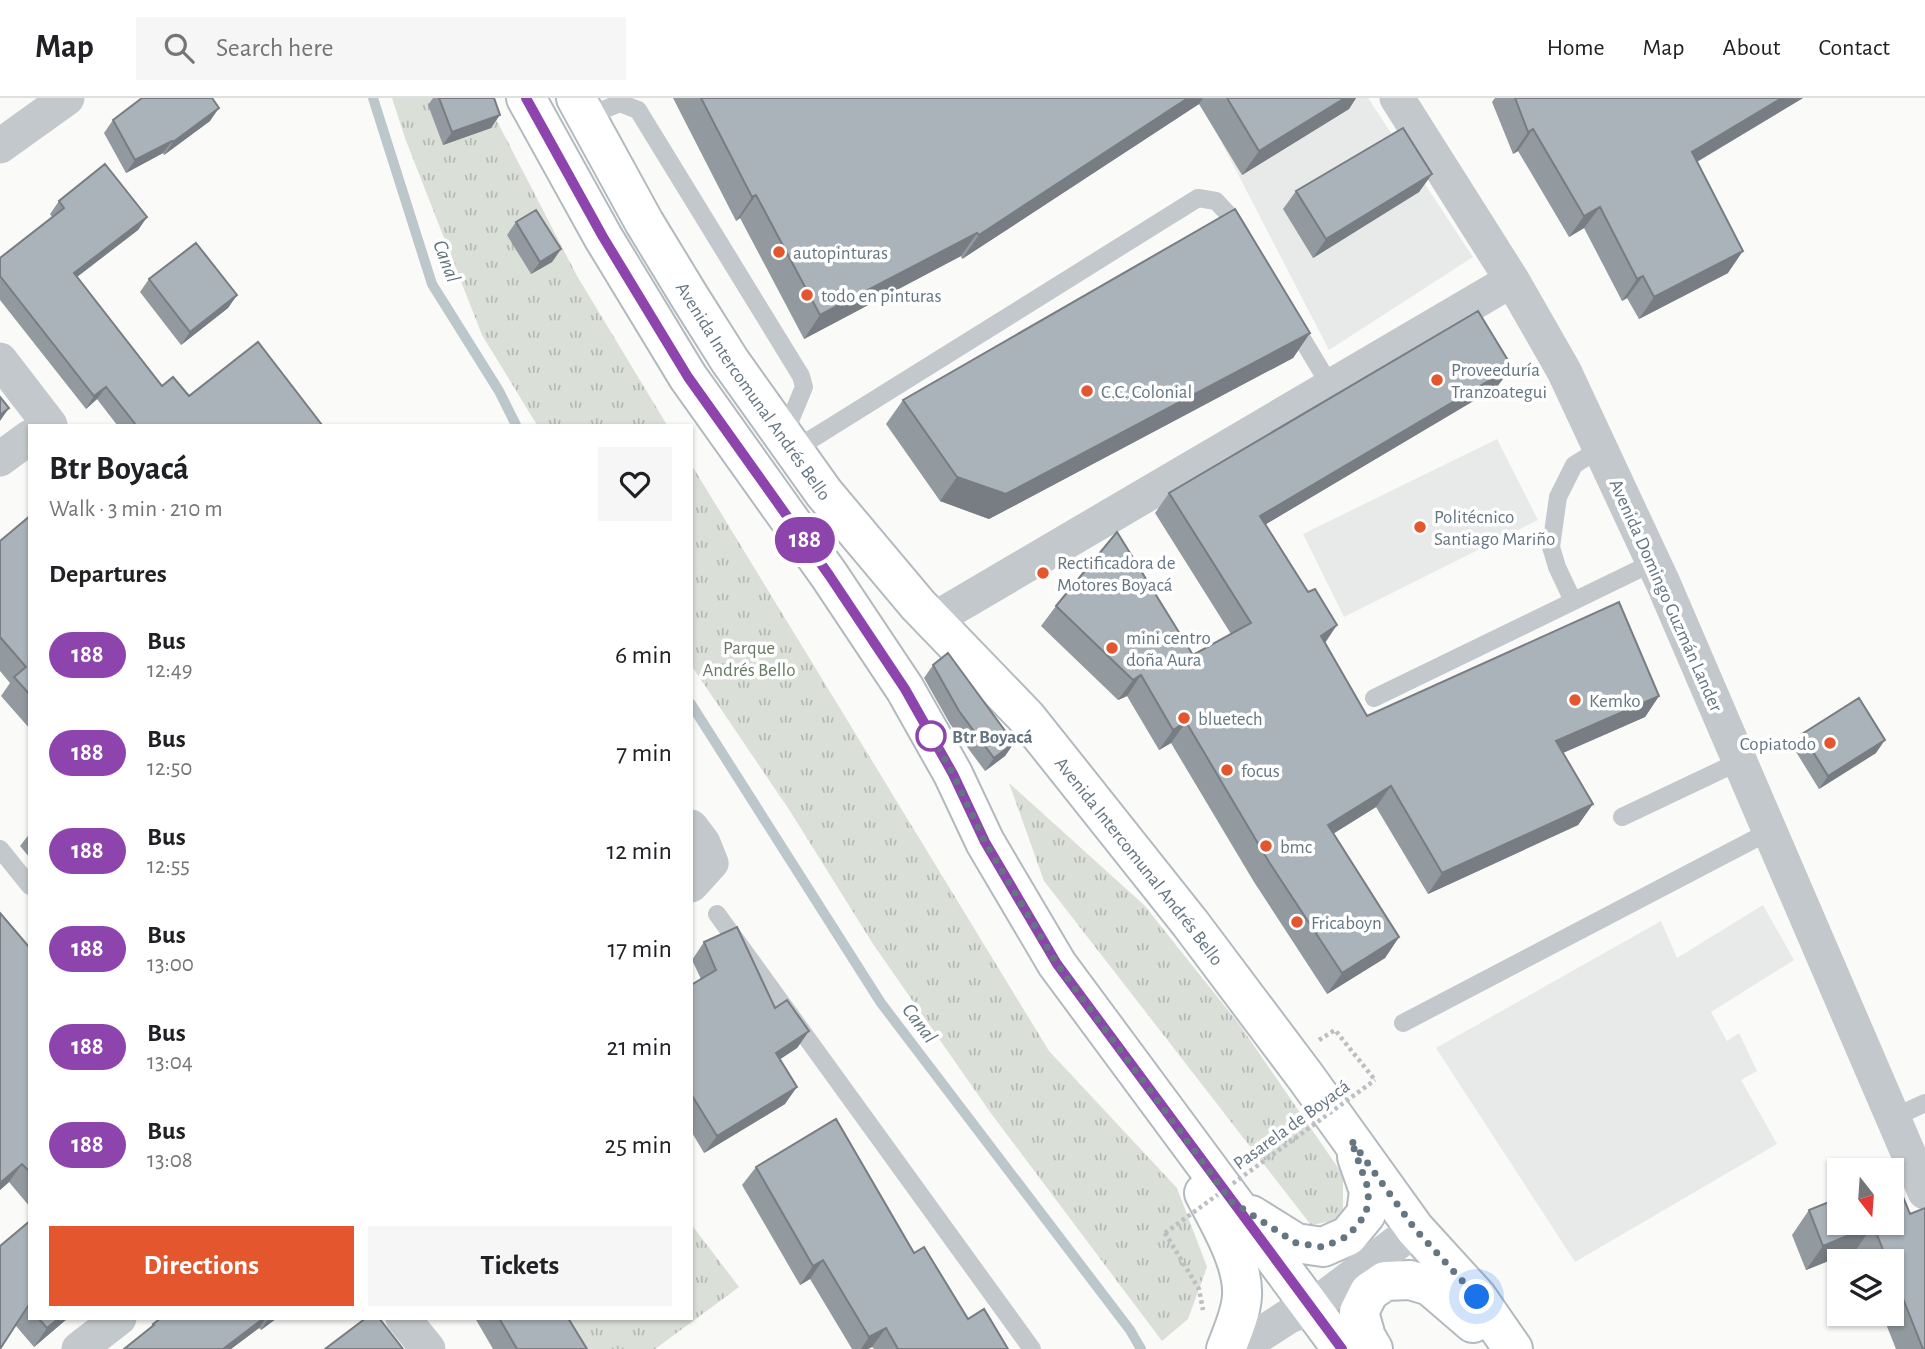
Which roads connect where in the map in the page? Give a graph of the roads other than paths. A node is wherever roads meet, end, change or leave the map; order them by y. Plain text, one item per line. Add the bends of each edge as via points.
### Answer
1 (67, 98) edge
2 (526, 98) edge
3 (1397, 98) edge
4 (581, 107) edge
5 (0, 146) edge
6 (1250, 249) edge
7 (1512, 281) junction
8 (1283, 307) edge
9 (0, 360) edge
10 (1331, 387) junction
11 (40, 424) edge
12 (28, 439) edge
13 (789, 443) junction
14 (1601, 448) junction
15 (0, 459) edge
16 (1654, 562) junction
17 (1573, 600) junction
18 (933, 620) junction
19 (1374, 698) dead end
20 (1740, 761) junction
21 (1622, 817) dead end
22 (693, 830) edge
23 (1770, 831) junction
24 (0, 849) edge
25 (693, 883) edge
26 (28, 884) edge
27 (717, 914) dead end
28 (1403, 1023) dead end
29 (1925, 1103) edge
30 (1893, 1118) junction
31 (1351, 1140) junction
32 (1191, 1145) junction
33 (1917, 1155) edge
34 (1925, 1192) edge
35 (1232, 1202) junction
36 (1415, 1229) junction
37 (1311, 1308) junction
38 (116, 1320) edge
39 (405, 1320) edge
40 (79, 1349) edge
41 (428, 1349) edge
42 (1032, 1349) edge
43 (1226, 1349) edge
44 (1238, 1349) edge
45 (1277, 1349) edge
46 (1342, 1349) edge
47 (1373, 1349) edge
48 (1500, 1349) edge
49 (1513, 1349) edge

1 - 5 street
2 - 32 main road via 688,377 905,689 985,842 1057,964
3 - 7 street, Avenida Domingo Guzmán Lander
4 - 13 main road, Avenida Intercomunal Andrés Bello via 689,296
4 - 13 lane via 620,103 638,110 802,376 804,387
6 - 13 lane via 1216,201 1198,198
7 - 10 street
7 - 14 street, Avenida Domingo Guzmán Lander via 1564,371
8 - 10 lane
9 - 11 street
10 - 18 street
12 - 15 street
13 - 18 main road, Avenida Intercomunal Andrés Bello via 858,536
14 - 16 street, Avenida Domingo Guzmán Lander
14 - 17 lane via 1574,465 1558,497 1552,547
16 - 17 lane
16 - 20 street, Avenida Domingo Guzmán Lander
17 - 19 lane
18 - 31 main road, Avenida Intercomunal Andrés Bello via 1027,718 1190,923
20 - 21 lane
20 - 23 street, Avenida Domingo Guzmán Lander
22 - 25 street via 711,863
23 - 28 lane
23 - 30 street, Avenida Domingo Guzmán Lander
24 - 26 lane
27 - 42 lane
29 - 30 lane
30 - 33 street, Avenida Domingo Guzmán Lander
31 - 35 main road via 1369,1191 1366,1214 1348,1236 1323,1247 1296,1243
31 - 36 main road, Avenida Intercomunal Andrés Bello
32 - 35 main road
32 - 43 main road via 1191,1167 1240,1273 1242,1297
33 - 34 street, Avenida Domingo Guzmán Lander
35 - 37 main road
36 - 37 street
36 - 49 main road, Avenida Intercomunal Andrés Bello via 1477,1297
37 - 44 street via 1289,1316
37 - 45 street via 1298,1331
37 - 46 main road
38 - 40 street
39 - 41 street
47 - 48 main road via 1359,1312 1370,1292 1385,1281 1410,1279 1430,1286

